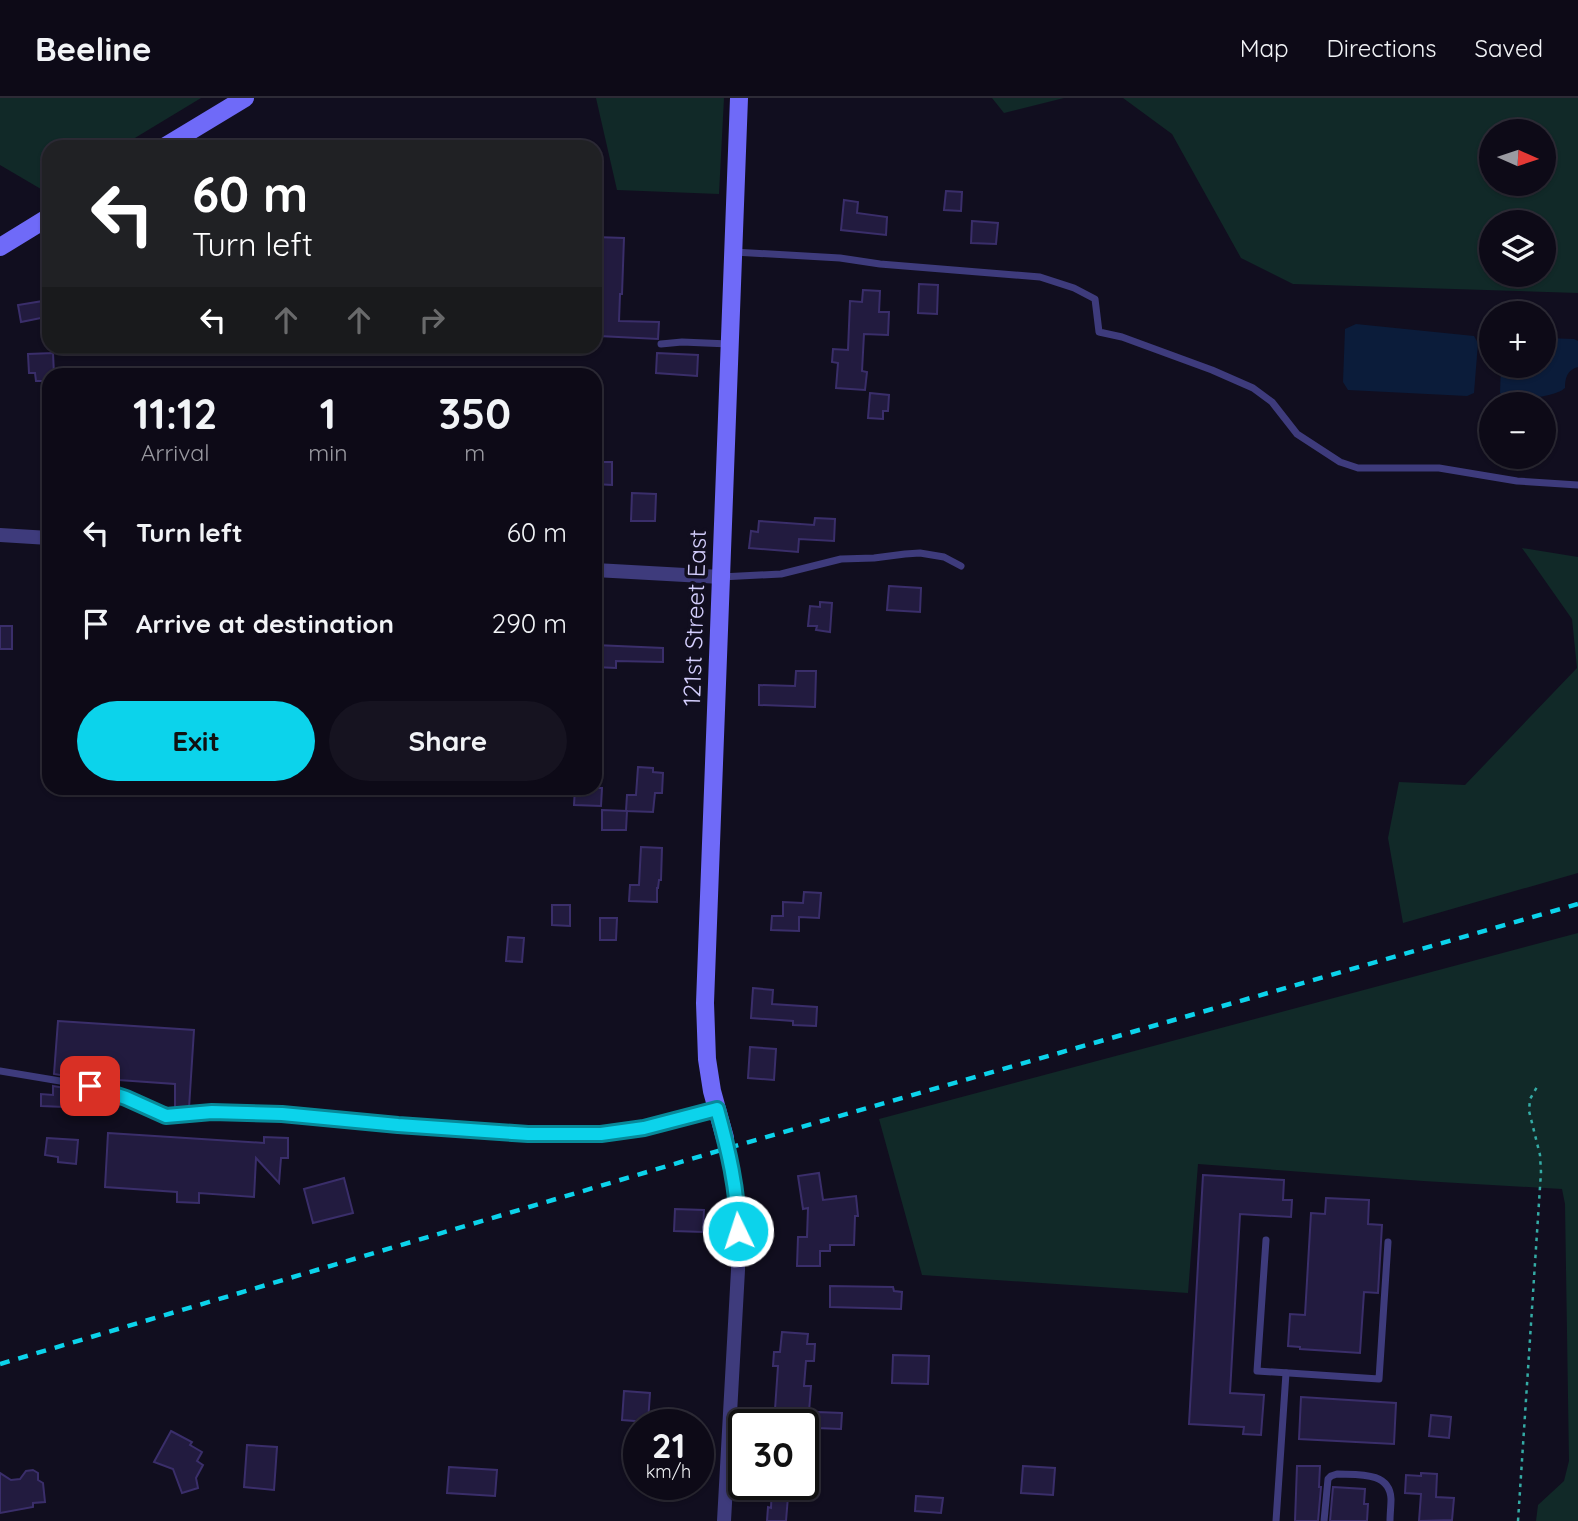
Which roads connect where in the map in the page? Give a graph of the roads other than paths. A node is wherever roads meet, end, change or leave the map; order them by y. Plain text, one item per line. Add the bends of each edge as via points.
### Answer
1 (245, 98) edge
2 (739, 98) edge
3 (176, 140) edge
4 (42, 221) edge
5 (0, 247) edge
6 (733, 252) junction
7 (661, 344) dead end
8 (730, 344) junction
9 (1578, 485) edge
10 (0, 535) edge
11 (42, 538) edge
12 (961, 566) dead end
13 (602, 570) edge
14 (721, 577) junction
15 (0, 1071) edge
16 (717, 1109) junction
17 (725, 1138) joint
18 (1266, 1240) dead end
19 (1388, 1242) dead end
20 (1286, 1373) junction
21 (724, 1521) edge
22 (1276, 1521) edge
23 (1324, 1521) edge
24 (1390, 1521) edge

1 - 3 street
2 - 6 street, 121st Street East
4 - 5 street
6 - 8 street, 121st Street East
6 - 9 lane via 1040,277 1095,299 1099,332 1253,388 1272,402 1297,434 1340,462 1358,468 1439,468
7 - 8 lane
8 - 14 street, 121st Street East
10 - 11 street
12 - 14 lane via 920,553 841,559 781,574
13 - 14 street
14 - 16 street, 121st Street East via 705,1003 707,1059
15 - 16 lane via 90,1086 166,1116 282,1114 528,1134 601,1134
16 - 17 street, 121st Street East
17 - 21 street via 738,1212 738,1270
18 - 20 lane via 1257,1371
19 - 20 lane via 1379,1379
20 - 22 lane
23 - 24 lane via 1328,1479 1337,1474 1378,1478 1387,1485

